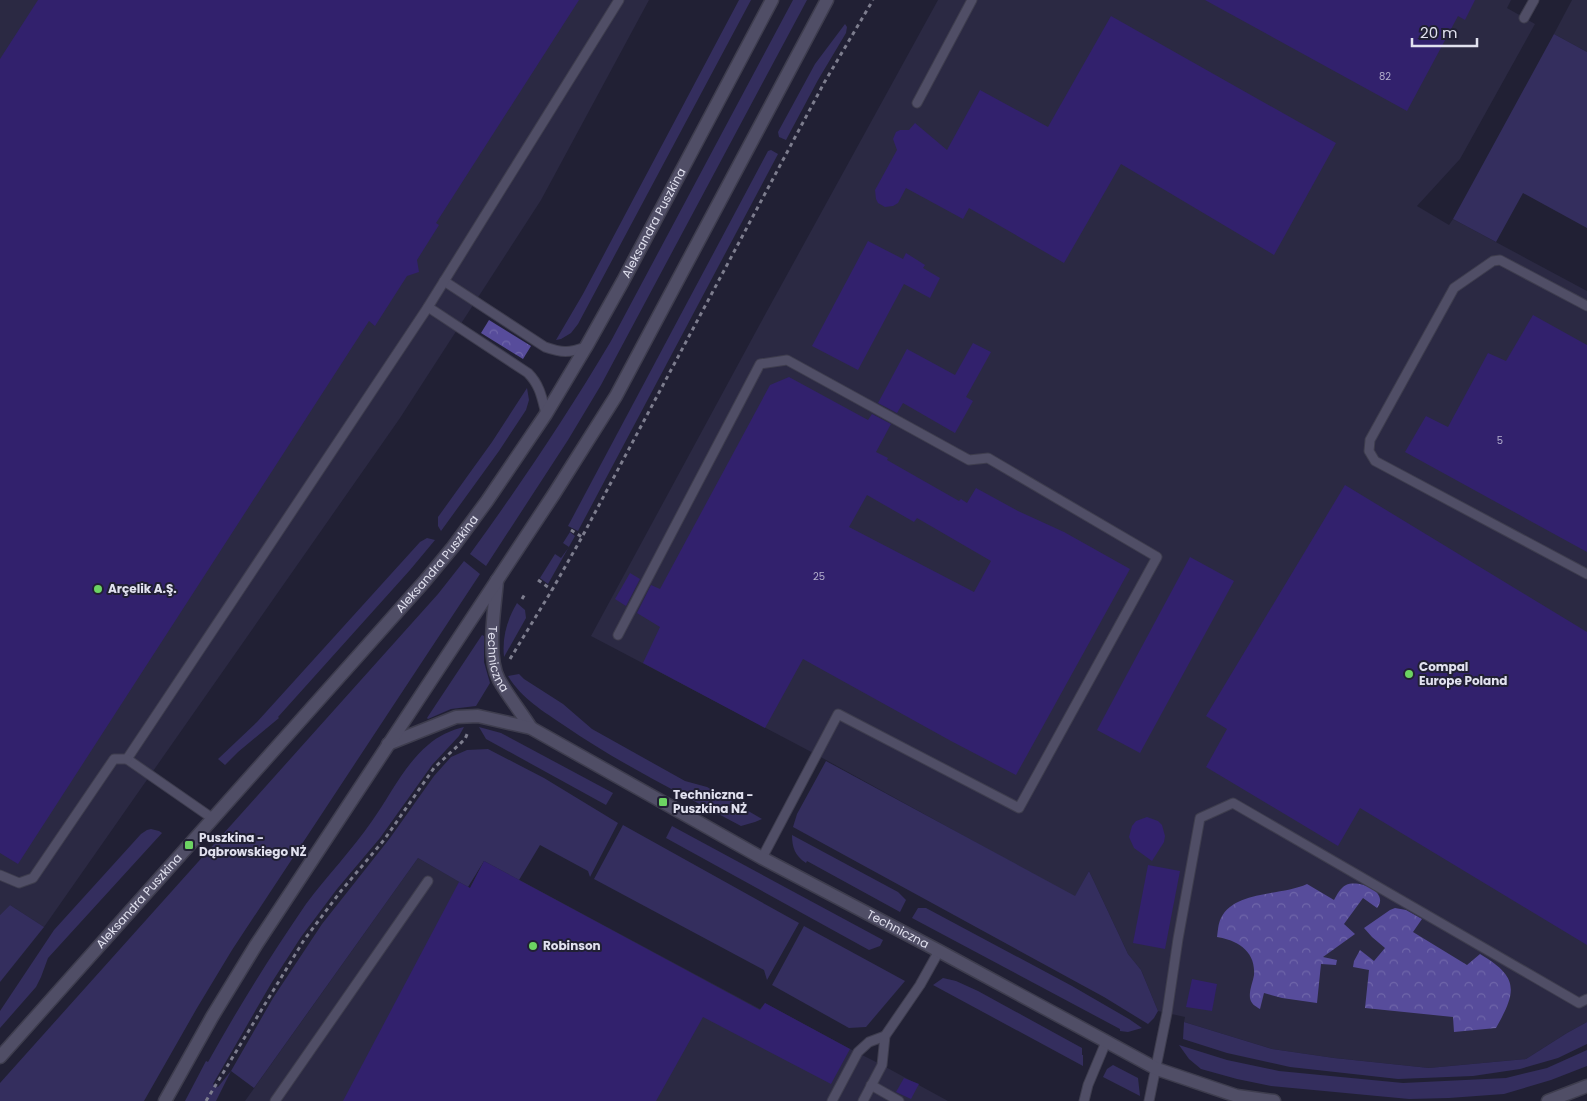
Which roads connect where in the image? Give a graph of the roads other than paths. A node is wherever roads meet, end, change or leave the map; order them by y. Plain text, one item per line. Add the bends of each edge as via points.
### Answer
1 (618, 0) edge
2 (772, 0) edge
3 (827, 0) edge
4 (972, 0) edge
5 (1534, 0) edge
6 (1524, 18) dead end
7 (917, 103) dead end
8 (444, 281) junction
9 (1587, 306) edge
10 (428, 307) junction
11 (586, 347) junction
12 (546, 414) junction
13 (1587, 574) edge
14 (497, 580) junction
15 (618, 635) dead end
16 (531, 728) junction
17 (388, 744) junction
18 (127, 759) junction
19 (212, 818) junction
20 (762, 858) junction
21 (0, 875) edge
22 (428, 881) dead end
23 (939, 951) junction
24 (1587, 999) edge
25 (885, 1036) junction
26 (1106, 1042) junction
27 (0, 1057) edge
28 (1157, 1069) junction
29 (871, 1085) junction
30 (1587, 1086) edge
31 (165, 1101) edge
32 (274, 1101) edge
33 (832, 1101) edge
34 (863, 1101) edge
35 (899, 1101) edge
36 (1084, 1101) edge
37 (1149, 1101) edge
38 (1274, 1101) edge
39 (1548, 1101) edge

1 - 8 lane
2 - 11 main road, Aleksandra Puszkina
3 - 14 main road via 616,396
4 - 7 lane
5 - 6 lane
8 - 10 lane
8 - 11 lane via 545,347 563,352
9 - 13 lane via 1500,260 1493,261 1454,288 1370,440 1369,451 1375,461
10 - 12 lane via 536,381
10 - 18 lane
11 - 12 main road, Aleksandra Puszkina
12 - 19 main road, Aleksandra Puszkina via 438,566
14 - 16 main road, Techniczna via 493,664 498,678
14 - 17 main road
15 - 20 lane via 760,364 787,360 969,460 988,458 1157,557 1019,808 838,714
16 - 17 main road, Techniczna via 478,716 456,717
16 - 20 main road, Techniczna
17 - 31 main road via 246,961
18 - 19 lane
18 - 21 lane via 114,759 33,878 19,883
19 - 27 main road, Aleksandra Puszkina
20 - 23 main road, Techniczna
22 - 32 lane
23 - 25 lane
23 - 26 main road, Techniczna
24 - 28 lane via 1579,1003 1234,803 1200,818
25 - 29 lane via 882,1064
25 - 33 lane via 868,1042 858,1052
26 - 28 main road, Techniczna
26 - 36 lane
28 - 37 lane
28 - 38 main road, Techniczna via 1237,1096
29 - 34 lane
29 - 35 lane
30 - 39 main road

